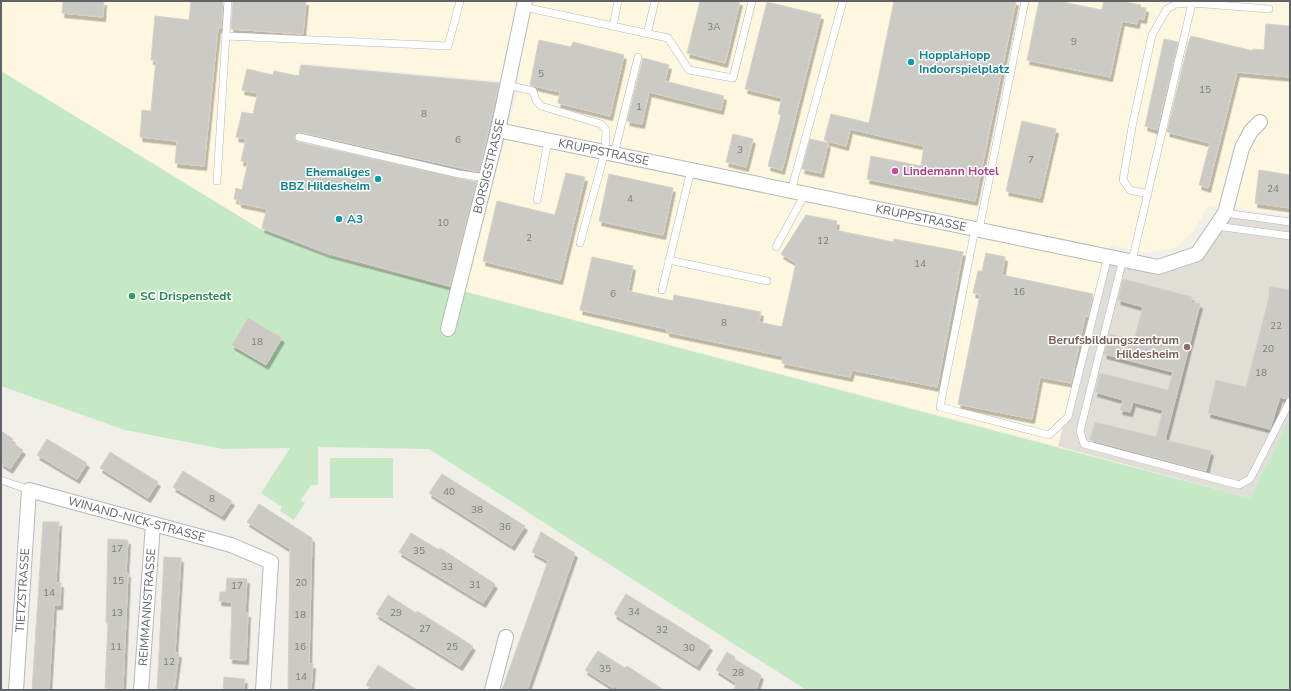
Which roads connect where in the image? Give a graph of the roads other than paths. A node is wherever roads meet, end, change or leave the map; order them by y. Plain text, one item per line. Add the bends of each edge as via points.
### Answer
1 (228, 1) edge
2 (460, 1) edge
3 (618, 1) edge
4 (655, 1) edge
5 (752, 1) edge
6 (843, 1) edge
7 (1025, 1) edge
8 (1165, 1) edge
9 (1192, 3) junction
10 (524, 4) edge
11 (1167, 9) junction
12 (1269, 9) dead end
13 (613, 26) junction
14 (647, 34) junction
15 (226, 36) junction
16 (638, 57) dead end
17 (507, 85) junction
18 (1260, 122) dead end
19 (498, 130) junction
20 (299, 136) dead end
21 (548, 141) junction
22 (609, 153) junction
23 (691, 170) junction
24 (486, 178) junction
25 (217, 181) dead end
26 (791, 191) junction
27 (805, 194) junction
28 (1148, 194) junction
29 (537, 200) dead end
30 (1224, 213) junction
31 (1290, 222) edge
32 (1216, 226) junction
33 (977, 229) junction
34 (1290, 236) edge
35 (580, 243) dead end
36 (776, 247) dead end
37 (1108, 256) junction
38 (669, 260) junction
39 (1127, 260) junction
40 (767, 281) dead end
41 (662, 290) dead end
42 (448, 329) dead end
43 (1290, 401) edge
44 (1, 480) edge
45 (29, 490) junction
46 (153, 524) junction
47 (506, 637) dead end
48 (16, 690) edge
49 (141, 690) edge
50 (263, 690) edge
51 (492, 690) edge

1 - 15 lane
2 - 15 lane via 448,46
3 - 13 lane
4 - 14 lane
5 - 14 lane via 733,78 689,70 668,38
6 - 26 lane
7 - 33 lane
8 - 11 lane
9 - 11 lane via 1176,4
9 - 12 lane
9 - 28 lane
10 - 13 lane
10 - 17 street, BORSIGSTRASSE
11 - 28 lane via 1152,35 1123,180 1130,190
13 - 14 lane
15 - 25 lane
16 - 22 lane
17 - 19 street, BORSIGSTRASSE
17 - 22 lane via 533,91 536,100 546,108 601,124 606,130
18 - 30 street, KRUPPSTRASSE via 1251,131 1242,148
19 - 21 street, KRUPPSTRASSE
19 - 24 street, BORSIGSTRASSE
20 - 24 lane via 459,174
21 - 22 street, KRUPPSTRASSE
21 - 29 lane
22 - 23 street, KRUPPSTRASSE
22 - 35 lane
23 - 26 street, KRUPPSTRASSE
23 - 38 lane
24 - 42 street, BORSIGSTRASSE
26 - 27 street, KRUPPSTRASSE
27 - 33 street, KRUPPSTRASSE
27 - 36 lane
28 - 39 lane
30 - 31 lane
30 - 32 street, KRUPPSTRASSE
32 - 34 lane
32 - 39 street, KRUPPSTRASSE via 1196,254 1158,267
33 - 37 street, KRUPPSTRASSE
33 - 37 lane via 940,407 1050,435 1068,417
37 - 39 street, KRUPPSTRASSE
38 - 40 lane
38 - 41 lane
39 - 43 lane via 1080,431 1084,444 1238,485 1250,479
44 - 45 lane, WINAND-NICK-STRASSE
45 - 46 street, WINAND-NICK-STRASSE
45 - 48 street, TIETZSTRASSE
46 - 49 street, REIMMANNSTRASSE
46 - 50 street, WINAND-NICK-STRASSE via 231,545 271,562
47 - 51 street

